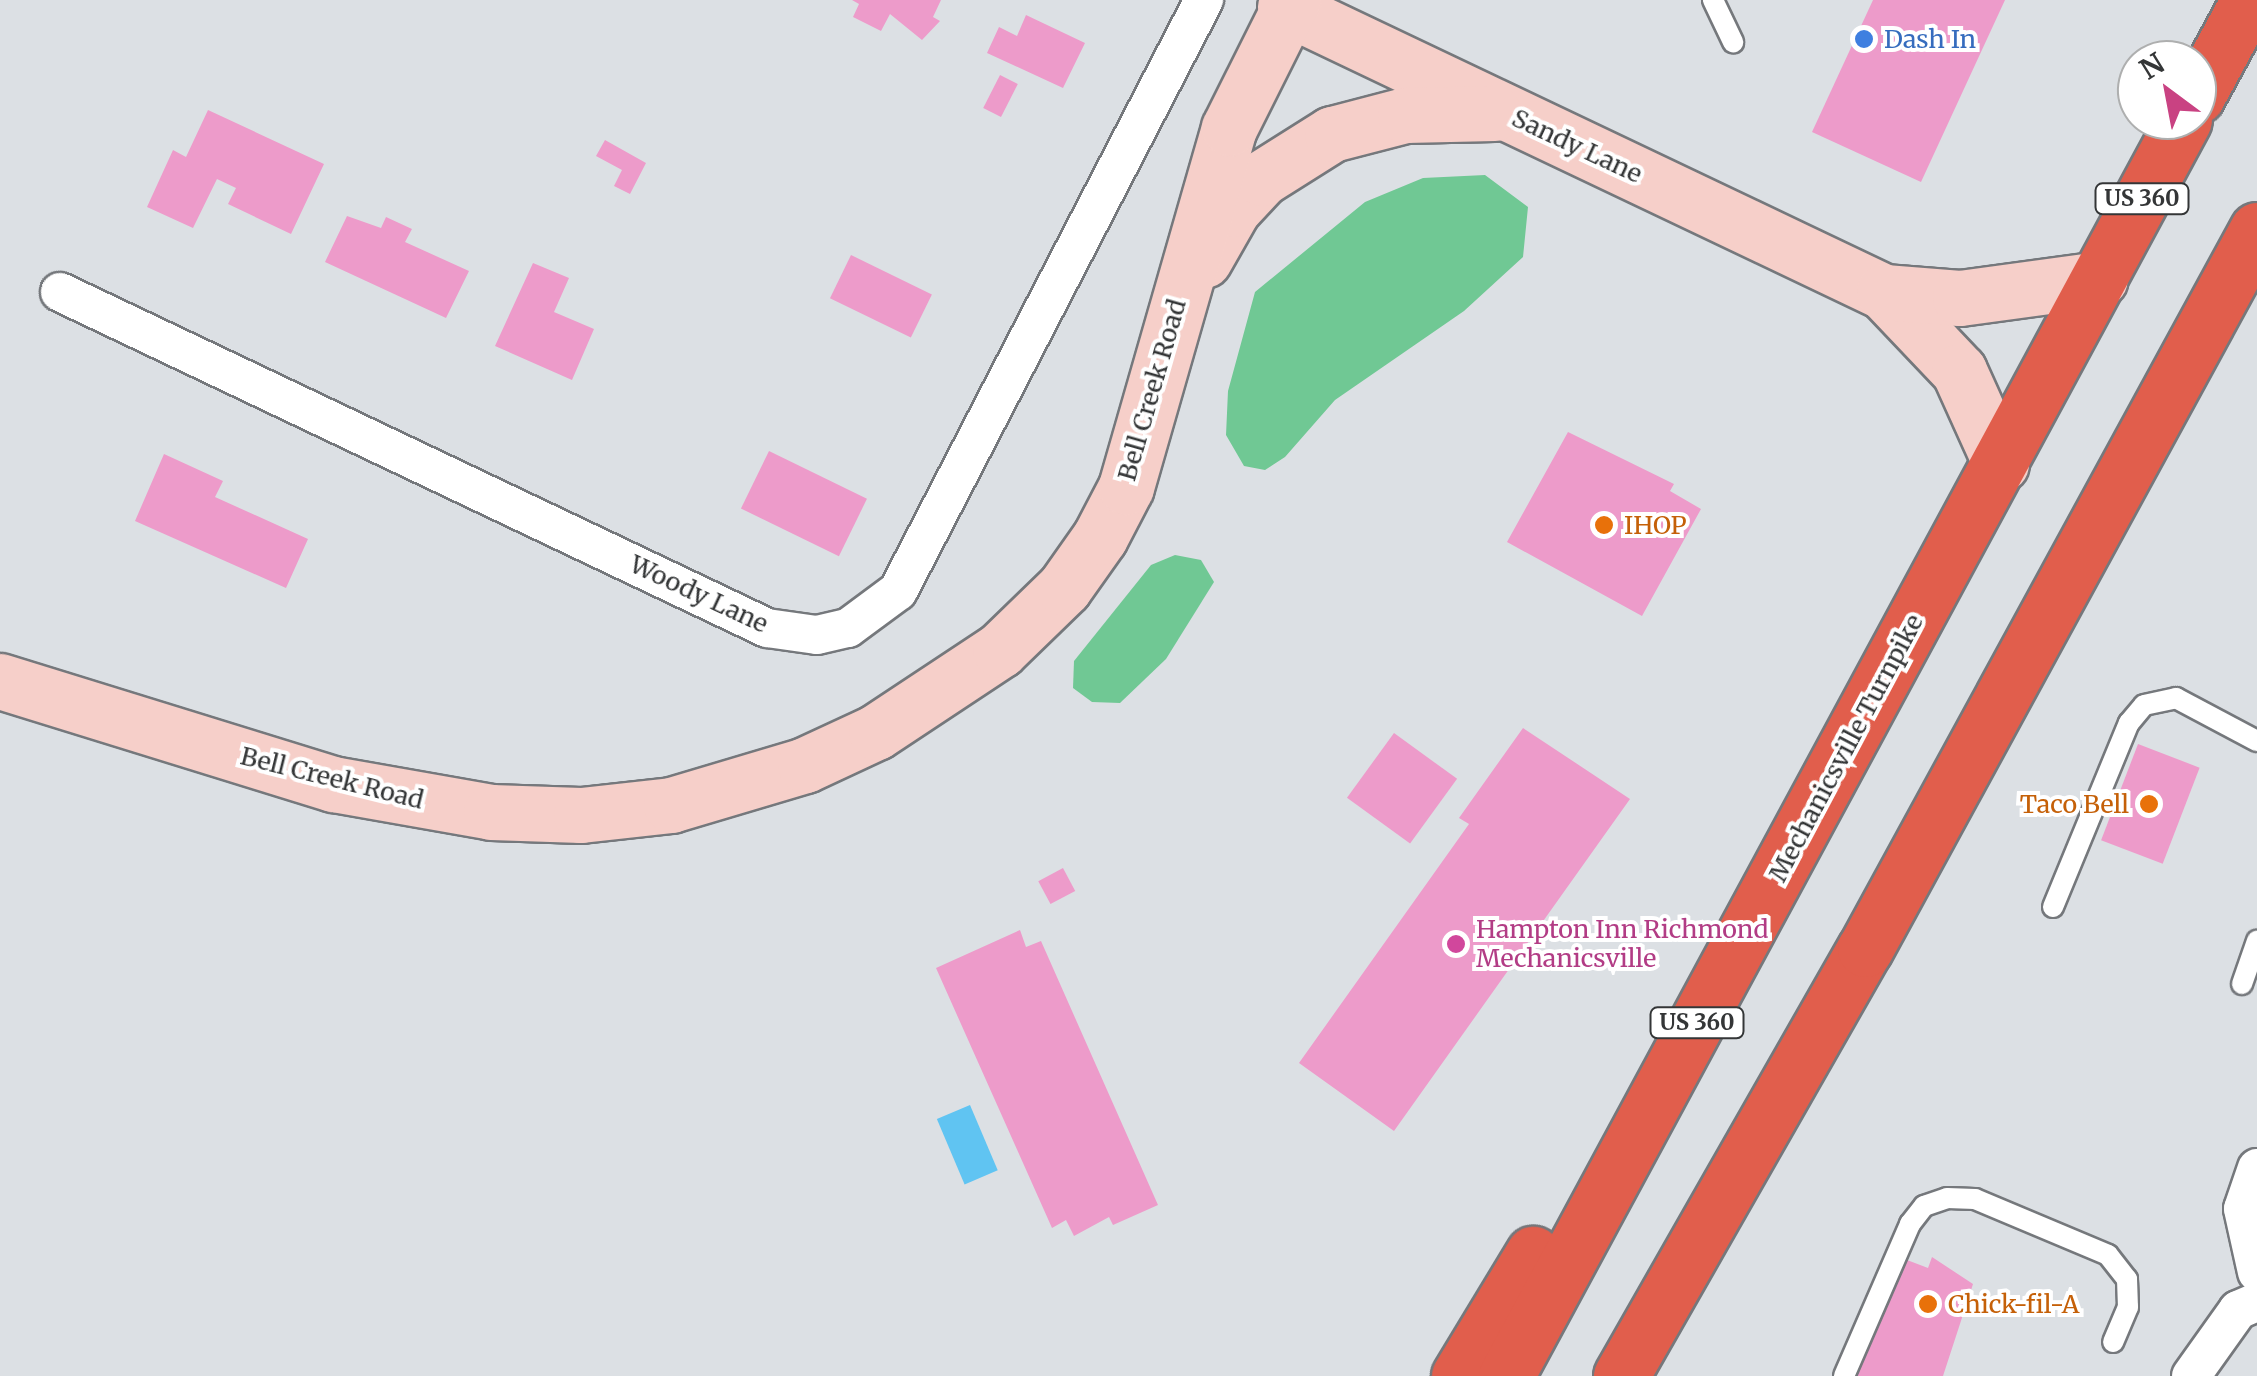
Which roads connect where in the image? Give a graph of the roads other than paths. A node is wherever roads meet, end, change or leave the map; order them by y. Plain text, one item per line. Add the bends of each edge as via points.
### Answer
1 (1204, 0) edge
2 (1713, 0) edge
3 (2249, 0) edge
4 (1283, 2) edge
5 (1733, 42) dead end
6 (2217, 59) edge
7 (1508, 112) junction
8 (2173, 140) edge
9 (2257, 230) edge
10 (2100, 278) junction
11 (60, 292) dead end
12 (1884, 292) junction
13 (1176, 311) junction
14 (2000, 464) junction
15 (1888, 670) junction
16 (0, 681) edge
17 (2257, 741) edge
18 (2053, 908) dead end
19 (2257, 940) edge
20 (1865, 949) junction
21 (2242, 984) dead end
22 (2257, 1168) edge
23 (2257, 1272) edge
24 (2257, 1302) edge
25 (2113, 1342) dead end
26 (1459, 1376) edge
27 (1506, 1376) edge
28 (1621, 1376) edge
29 (1650, 1376) edge
30 (1844, 1376) edge
31 (2190, 1376) edge

1 - 11 street, Woody Lane via 898,591 848,628 817,635 766,628
2 - 5 lane
3 - 6 highway
4 - 7 street, Sandy Lane
4 - 13 street, Bell Creek Road via 1228,128
7 - 12 street, Sandy Lane
7 - 13 street via 1371,121 1296,154 1233,208
8 - 10 highway, Mechanicsville Turnpike / US 360
9 - 20 highway
10 - 12 street, Sandy Lane via 1960,298
10 - 14 highway, Mechanicsville Turnpike / US 360
12 - 14 street, Sandy Lane via 1958,371
13 - 16 street, Bell Creek Road via 1126,487 1100,537 1038,616 947,689 876,732 732,790 581,815 403,800
14 - 15 highway, Mechanicsville Turnpike / US 360
15 - 26 highway
15 - 27 highway, Mechanicsville Turnpike / US 360
17 - 18 lane via 2176,698 2144,706 2129,722
19 - 21 lane
20 - 28 highway
20 - 29 highway
22 - 23 street via 2243,1209
24 - 31 street via 2238,1310
25 - 30 lane via 2128,1307 2127,1279 2108,1255 1974,1200 1947,1198 1924,1206 1910,1224

